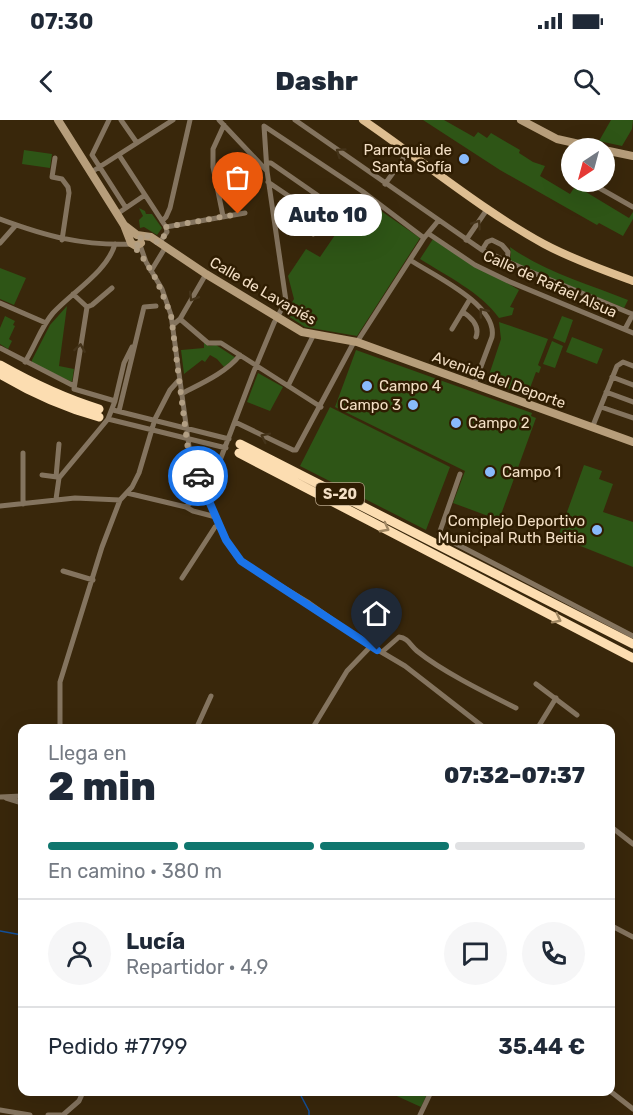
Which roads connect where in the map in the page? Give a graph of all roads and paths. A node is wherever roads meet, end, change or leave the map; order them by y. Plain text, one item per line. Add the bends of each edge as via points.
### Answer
1 (58, 120) edge
2 (109, 120) edge
3 (122, 120) edge
4 (173, 120) edge
5 (219, 120) edge
6 (295, 120) edge
7 (363, 120) edge
8 (372, 120) edge
9 (521, 120) edge
10 (188, 122) edge
11 (224, 125) junction
12 (561, 140) edge
13 (137, 143) junction
14 (408, 152) junction
15 (615, 152) edge
16 (119, 155) junction
17 (633, 156) edge
18 (55, 158) dead end
19 (267, 163) junction
20 (99, 167) junction
21 (267, 171) junction
22 (90, 172) junction
23 (268, 182) junction
24 (385, 184) junction
25 (608, 192) edge
26 (145, 195) junction
27 (333, 206) dead end
28 (633, 207) edge
29 (126, 208) junction
30 (488, 208) junction
31 (273, 210) junction
32 (245, 213) dead end
33 (117, 214) junction
34 (223, 216) junction
35 (0, 219) edge
36 (324, 220) dead end
37 (438, 220) junction
38 (162, 221) junction
39 (16, 225) junction
40 (166, 227) junction
41 (313, 234) dead end
42 (427, 236) junction
43 (63, 240) junction
44 (466, 240) junction
45 (134, 241) junction
46 (0, 243) edge
47 (115, 244) junction
48 (162, 246) junction
49 (482, 249) junction
50 (410, 260) junction
51 (507, 262) junction
52 (151, 270) junction
53 (206, 274) junction
54 (633, 275) edge
55 (633, 281) edge
56 (112, 288) dead end
57 (73, 294) junction
58 (470, 299) junction
59 (0, 303) edge
60 (162, 304) junction
61 (87, 307) junction
62 (463, 312) junction
63 (633, 314) edge
64 (277, 317) junction
65 (180, 319) junction
66 (46, 323) junction
67 (173, 325) junction
68 (452, 329) dead end
69 (625, 329) junction
70 (633, 333) edge
71 (313, 336) junction
72 (476, 337) dead end
73 (355, 342) junction
74 (134, 343) junction
75 (0, 348) edge
76 (240, 355) junction
77 (25, 362) junction
78 (0, 364) edge
79 (256, 366) junction
80 (633, 366) edge
81 (0, 374) edge
82 (612, 377) junction
83 (179, 380) junction
84 (474, 385) junction
85 (633, 385) edge
86 (288, 386) junction
87 (74, 387) junction
88 (606, 392) junction
89 (181, 394) junction
90 (115, 401) junction
91 (633, 402) edge
92 (321, 407) junction
93 (601, 407) junction
94 (116, 410) junction
95 (102, 415) junction
96 (633, 418) edge
97 (155, 419) junction
98 (235, 422) junction
99 (186, 427) junction
100 (592, 428) junction
101 (152, 429) junction
102 (187, 437) junction
103 (228, 439) junction
104 (633, 442) edge
105 (59, 444) dead end
106 (226, 447) junction
107 (23, 453) dead end
108 (205, 455) dead end
109 (220, 461) junction
110 (460, 474) dead end
111 (42, 475) dead end
112 (57, 477) junction
113 (204, 490) junction
114 (127, 493) junction
115 (56, 499) junction
116 (120, 500) junction
117 (23, 504) junction
118 (0, 506) edge
119 (186, 507) junction
120 (216, 517) junction
121 (219, 525) junction
122 (63, 571) dead end
123 (182, 578) dead end
124 (93, 580) junction
125 (633, 636) edge
126 (633, 644) edge
127 (371, 646) junction
128 (382, 652) junction
129 (633, 658) edge
130 (536, 684) dead end
131 (211, 696) dead end
132 (556, 698) junction
133 (516, 708) dead end
134 (577, 715) dead end
135 (60, 724) edge
136 (198, 724) edge
137 (315, 724) edge
138 (480, 724) edge
139 (540, 724) edge
140 (18, 796) edge
141 (2, 797) edge
142 (18, 802) edge
143 (615, 830) edge
144 (633, 844) edge
145 (615, 928) edge
146 (633, 937) edge
147 (615, 1094) edge
148 (81, 1096) edge
149 (429, 1096) edge
150 (632, 1106) edge
151 (0, 1110) edge
152 (30, 1115) edge
153 (50, 1115) edge
154 (62, 1115) edge
155 (420, 1115) edge

1 - 22 main road
2 - 20 street via 92,152
3 - 13 street
4 - 13 street
5 - 11 street
24 -> 6 street
7 - 14 main road
8 - 54 main road via 539,235
9 - 12 main road
10 - 38 street via 170,208
11 - 21 street
11 - 34 street via 213,149
13 - 16 street
14 - 24 street
14 - 30 main road
15 - 17 main road
16 - 20 street
16 - 26 street
18 - 43 street via 52,177 62,179 69,193
19 - 21 street
19 - 27 street
19 - 42 street, Calle de Rafael Alsua via 266,125
20 - 22 street
20 - 29 street
21 - 23 street
22 - 33 main road
23 - 31 street
23 - 36 street
24 - 37 street
25 - 28 street
26 - 29 street
26 - 38 street
29 - 33 street
44 -> 30 street
30 - 55 main road via 546,245
31 - 41 street
31 - 64 street via 286,294
32 - 34 street
33 - 45 main road
34 - 40 street
35 - 39 street
37 - 42 street
37 - 44 street
38 - 40 street
39 - 43 street
39 - 46 street
40 - 48 street
42 - 50 street
42 - 69 street, Calle de Rafael Alsua via 517,285
43 - 47 street
44 - 49 street
45 - 47 street
45 - 48 main road, Calle de Lavapiés
45 - 52 street
47 - 57 street via 99,270
48 - 52 street
48 - 53 main road, Calle de Lavapiés
49 - 51 street
49 - 51 street via 492,240 498,243 508,252
50 - 58 street
50 - 73 street
51 - 63 street
52 - 60 street
53 - 64 main road, Calle de Lavapiés
53 -> 65 street
56 - 61 street
57 - 61 street
57 - 66 street
58 - 62 street
84 -> 58 street via 493,331 486,314
59 - 66 street
60 - 67 street
60 - 74 street via 144,307
87 -> 61 street
62 - 68 street
62 - 72 street via 475,324
63 - 69 street
64 - 71 main road, Calle de Lavapiés
64 - 79 street
65 - 67 street
65 - 76 street via 205,340 221,343
66 - 77 street
67 - 83 street
69 - 70 street, Calle de Rafael Alsua
71 - 73 main road, Calle de Lavapiés
71 - 86 street
73 - 84 main road, Avenida del Deporte
73 - 92 street
74 - 90 street
74 - 94 street
75 - 77 street
76 - 79 street
76 - 89 street via 213,377
77 - 87 street
78 - 95 highway via 35,385
79 - 86 street
79 - 98 street
80 - 82 street via 620,363
81 - 95 highway via 67,408
82 - 85 street
82 - 88 street
83 - 89 street
83 - 97 street
84 - 100 main road, Avenida del Deporte
86 - 92 street
87 - 90 street
88 - 91 street
88 - 93 street
89 - 99 street
90 - 94 street
92 -> 98 street via 296,450
93 - 96 street
93 - 100 street
94 - 95 street
94 - 97 street
95 - 101 street
95 - 112 street
97 - 99 street
97 - 101 street
98 - 103 street
99 - 102 street
99 - 103 street
100 - 104 main road, Avenida del Deporte
101 - 102 street
101 - 114 street via 139,473
102 - 106 street
102 - 113 street via 191,461
103 - 106 street
105 - 112 street
106 - 109 street
107 - 117 street
108 - 109 street
109 - 113 street via 211,484
110 - 125 street via 441,536
111 - 112 street
112 - 115 street
113 - 119 street
113 - 120 street
114 - 116 street
114 - 119 street
115 - 116 street
115 - 117 street
116 - 124 street
117 - 118 street
119 - 120 street
120 - 121 street
121 - 123 street
121 - 127 street via 241,561
122 - 124 street
124 - 135 street via 60,682
126 -> 129 highway, S-20 via 240,449
127 - 128 street
127 - 137 street via 347,671
128 - 133 street via 399,637 406,639 447,670
128 - 138 street
130 - 132 street
131 - 136 street
132 - 134 street
132 - 139 street
140 - 141 street
141 - 142 street
143 - 144 street
145 - 146 street
147 - 150 street
148 - 154 street
149 - 155 street
151 - 152 street
153 - 154 street

